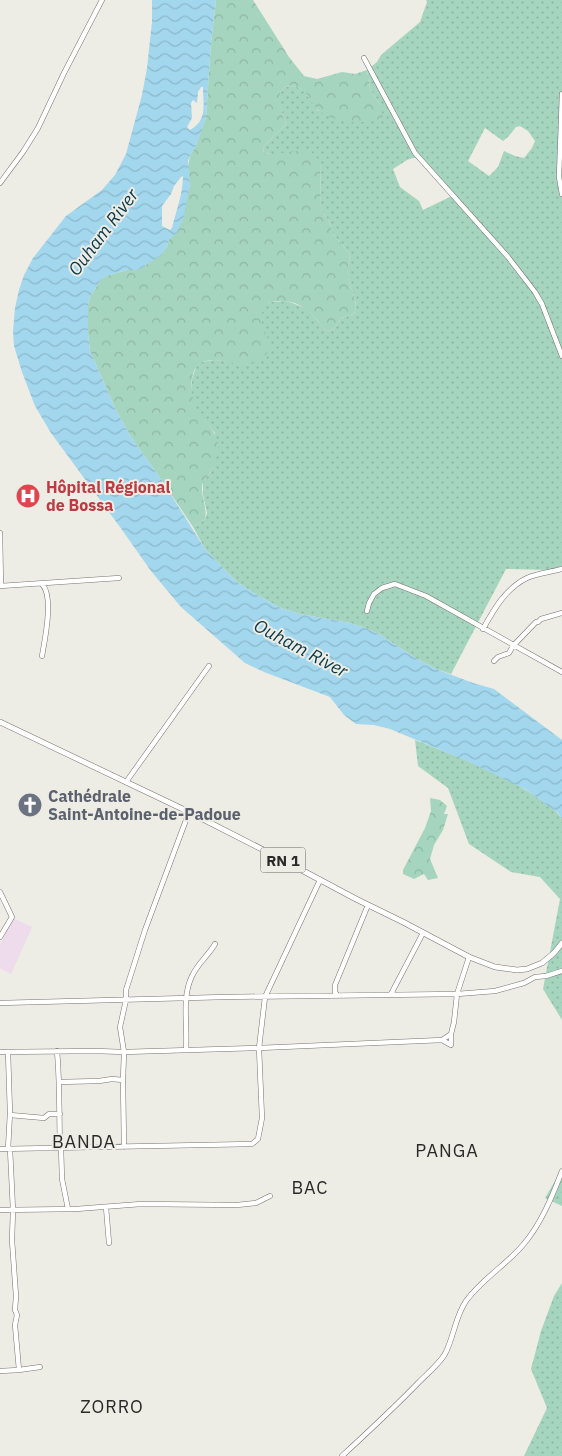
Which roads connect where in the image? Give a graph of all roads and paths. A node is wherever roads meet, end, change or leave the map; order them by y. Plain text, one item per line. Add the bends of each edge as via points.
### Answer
1 (102, 0) edge
2 (364, 58) dead end
3 (562, 94) edge
4 (0, 182) edge
5 (562, 194) edge
6 (562, 356) edge
7 (0, 533) edge
8 (562, 569) edge
9 (119, 578) dead end
10 (42, 584) junction
11 (0, 586) edge
12 (367, 611) dead end
13 (562, 613) edge
14 (483, 629) junction
15 (513, 646) junction
16 (42, 656) dead end
17 (494, 661) dead end
18 (209, 666) dead end
19 (562, 672) edge
20 (0, 722) edge
21 (126, 782) junction
22 (189, 812) junction
23 (320, 880) junction
24 (0, 892) edge
25 (368, 905) junction
26 (424, 933) junction
27 (0, 937) edge
28 (562, 943) edge
29 (215, 944) dead end
30 (469, 958) junction
31 (534, 966) junction
32 (562, 971) edge
33 (535, 977) junction
34 (335, 985) junction
35 (391, 994) junction
36 (457, 994) junction
37 (328, 995) junction
38 (337, 995) junction
39 (265, 996) junction
40 (185, 999) junction
41 (126, 1000) junction
42 (0, 1004) edge
43 (451, 1034) junction
44 (442, 1040) junction
45 (259, 1048) junction
46 (186, 1050) junction
47 (57, 1051) junction
48 (0, 1052) edge
49 (8, 1052) junction
50 (124, 1052) junction
51 (123, 1080) junction
52 (59, 1082) junction
53 (60, 1114) junction
54 (10, 1115) junction
55 (124, 1146) junction
56 (61, 1147) junction
57 (0, 1149) edge
58 (9, 1149) junction
59 (562, 1171) edge
60 (270, 1196) dead end
61 (106, 1207) junction
62 (68, 1209) junction
63 (0, 1210) edge
64 (13, 1210) junction
65 (109, 1243) dead end
66 (40, 1366) dead end
67 (0, 1370) edge
68 (20, 1370) junction
69 (342, 1456) edge

1 - 4 street via 38,128
2 - 6 street via 416,153 535,292
3 - 5 street via 559,177
7 - 11 street
8 - 14 street via 535,575 516,584
9 - 10 street
10 - 11 street
10 - 16 street via 46,588 49,614
12 - 14 street via 374,594 395,584 426,596
13 - 15 street via 536,622
14 - 15 street
15 - 17 street via 509,653
15 - 19 street
18 - 21 street
20 - 21 main road, RN 1
21 - 22 main road, RN 1
22 - 23 main road, RN 1
22 - 41 street via 131,971
23 - 25 main road, RN 1
23 - 39 street
24 - 27 street via 12,917
25 - 26 main road, RN 1
25 - 34 street
26 - 30 main road, RN 1
26 - 35 street
28 - 31 main road, RN 1 via 542,963
29 - 40 street via 192,976
30 - 31 main road, RN 1 via 506,969
30 - 36 street
31 - 33 street
32 - 33 street
33 - 36 street via 515,986
34 - 37 street
34 - 38 street
35 - 36 street
35 - 38 street
36 - 43 street
37 - 38 street
37 - 39 street
39 - 40 street
39 - 45 street
40 - 41 street
40 - 46 street
41 - 42 street
41 - 50 street via 120,1026
43 - 44 street
43 - 44 street via 451,1044
44 - 45 street
45 - 46 street
45 - 55 street via 262,1118 258,1139 252,1144
46 - 50 street
47 - 49 street
47 - 50 street
47 - 52 street
48 - 49 street
49 - 54 street
50 - 51 street
51 - 52 street
51 - 55 street
52 - 53 street
53 - 54 street via 49,1114 44,1118
53 - 56 street
54 - 58 street
55 - 56 street
56 - 58 street
56 - 62 street via 62,1179
57 - 58 street
58 - 64 street
59 - 69 street via 536,1228 466,1301 444,1354 427,1375
60 - 61 street via 256,1203 237,1205
61 - 62 street
61 - 65 street
62 - 64 street
63 - 64 street
64 - 68 street via 15,1325
66 - 68 street
67 - 68 street

